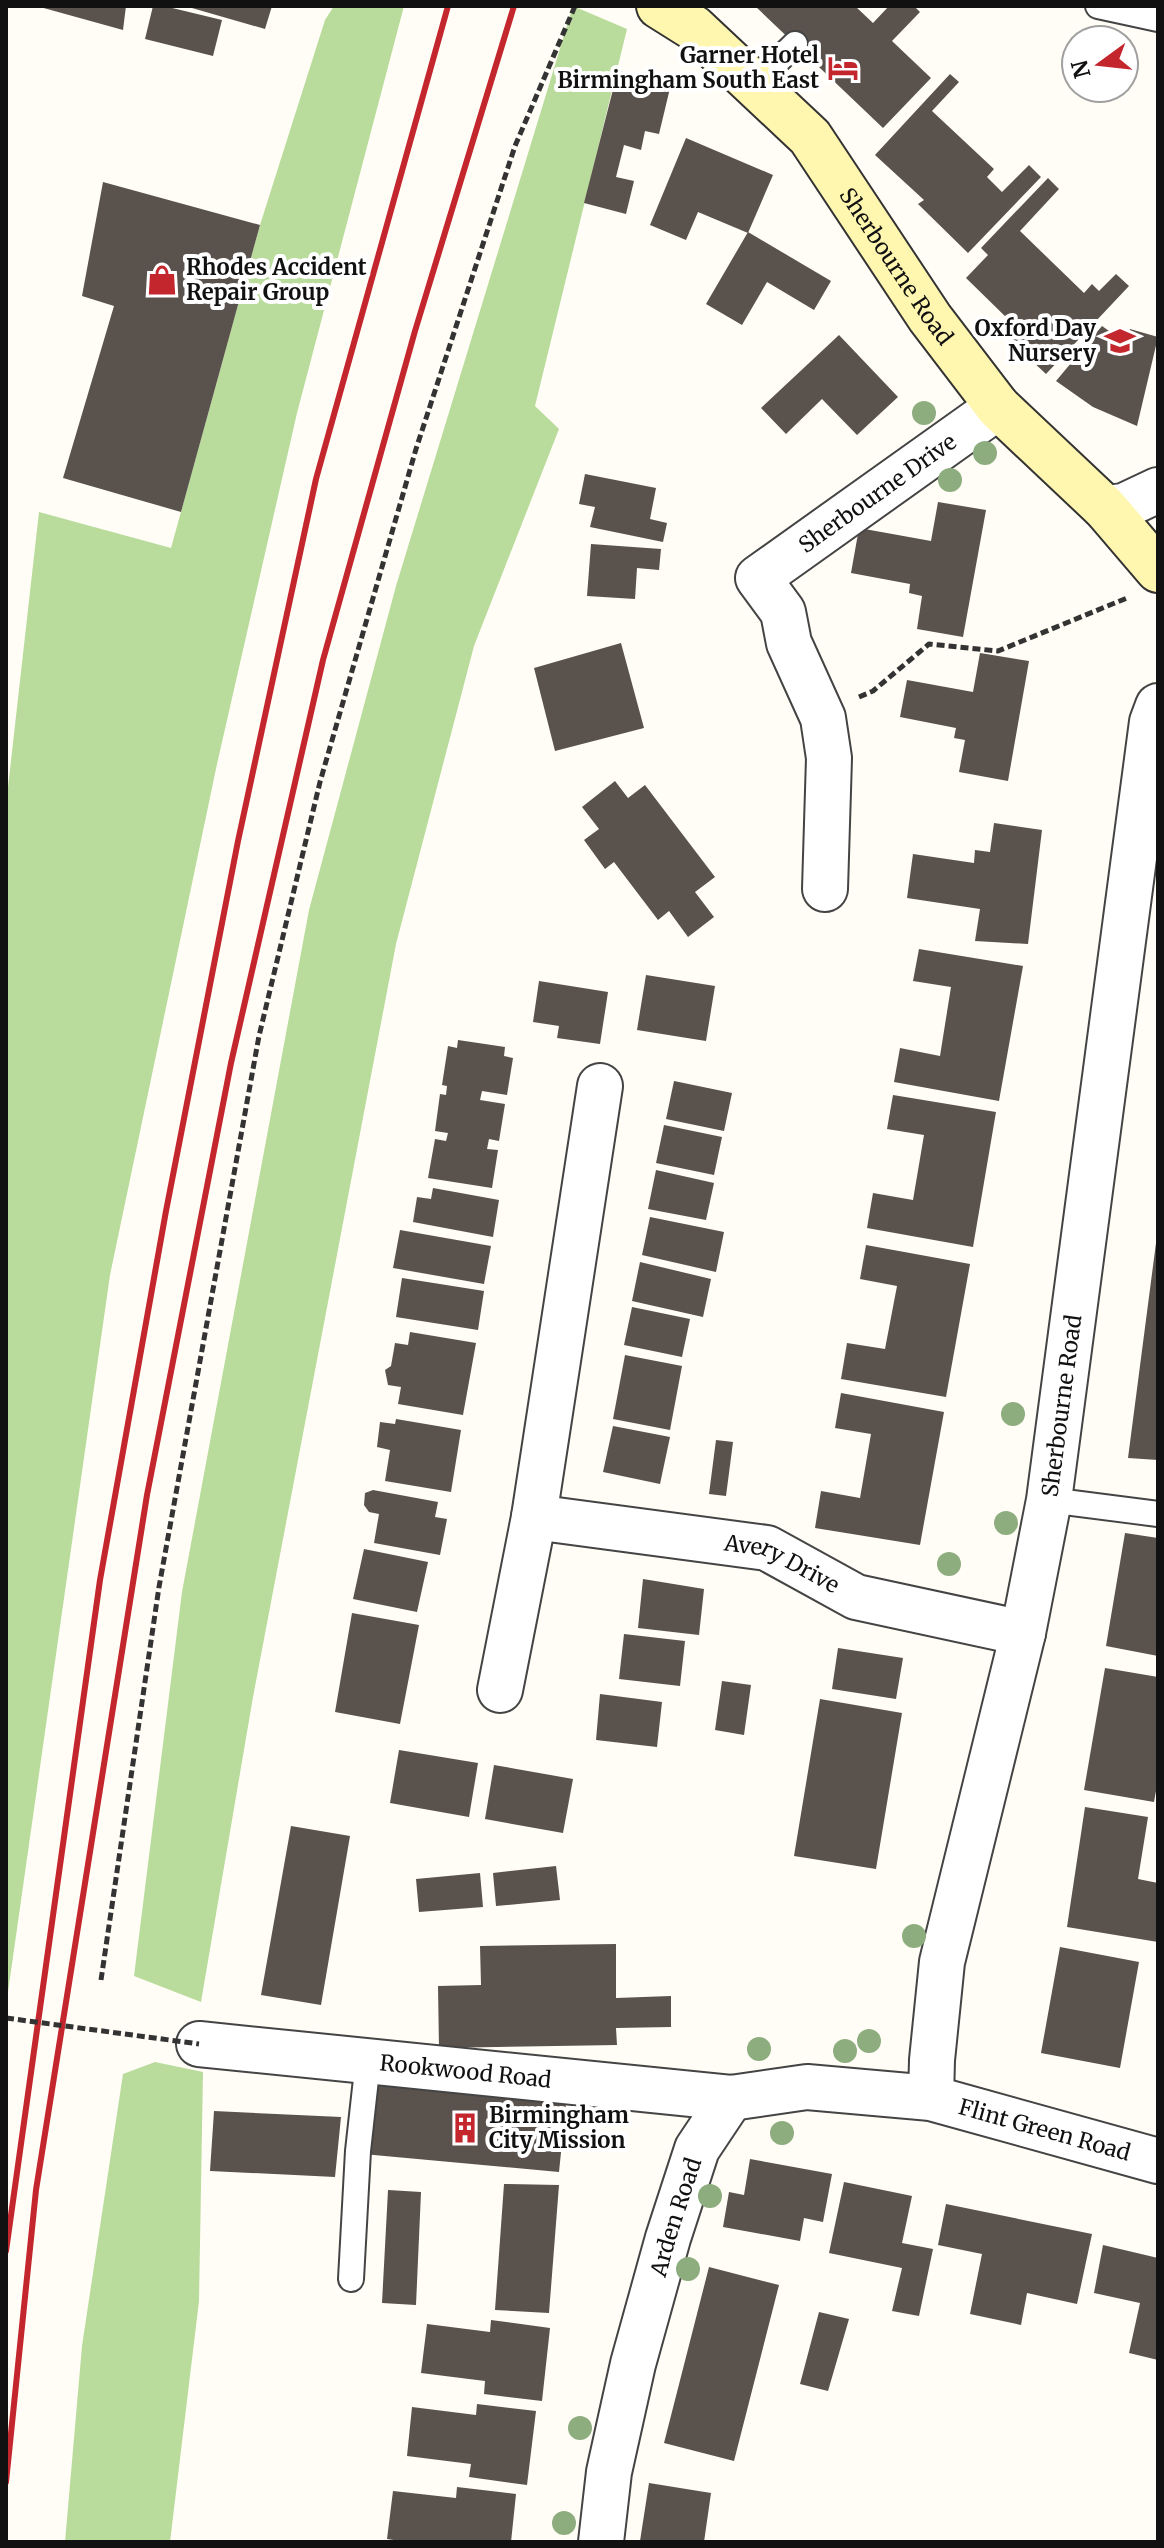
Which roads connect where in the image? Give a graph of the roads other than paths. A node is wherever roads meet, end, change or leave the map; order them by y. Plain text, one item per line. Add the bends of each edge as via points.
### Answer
1 (659, 6) edge
2 (1098, 6) edge
3 (1158, 19) edge
4 (795, 44) dead end
5 (755, 83) junction
6 (998, 407) junction
7 (1158, 490) edge
8 (1105, 508) junction
9 (1146, 561) edge
10 (1158, 706) edge
11 (825, 889) dead end
12 (600, 1086) dead end
13 (1049, 1500) junction
14 (1158, 1514) edge
15 (534, 1517) junction
16 (1023, 1633) junction
17 (500, 1690) dead end
18 (199, 2044) road end
19 (368, 2061) junction
20 (731, 2098) junction
21 (931, 2098) junction
22 (1158, 2161) edge
23 (351, 2279) dead end
24 (601, 2542) edge

1 - 5 main road, Sherbourne Road via 694,28
2 - 3 lane
4 - 5 lane
5 - 6 main road, Sherbourne Road via 810,137 930,318
6 - 8 main road, Sherbourne Road
6 - 11 street, Sherbourne Drive via 758,578 783,612 789,643 823,718 829,758
7 - 8 street via 1124,506
8 - 9 main road, Sherbourne Road
10 - 13 street, Sherbourne Road
12 - 15 street
13 - 14 lane
13 - 16 street, Sherbourne Road
15 - 16 street, Avery Drive via 767,1548 856,1597
15 - 17 street
16 - 21 street, Sherbourne Road via 942,1962
18 - 19 street, Rookwood Road
19 - 20 street, Rookwood Road
19 - 23 lane
20 - 21 street via 807,2087
20 - 24 street, Arden Road via 697,2149 668,2238 609,2472
21 - 22 street, Flint Green Road

